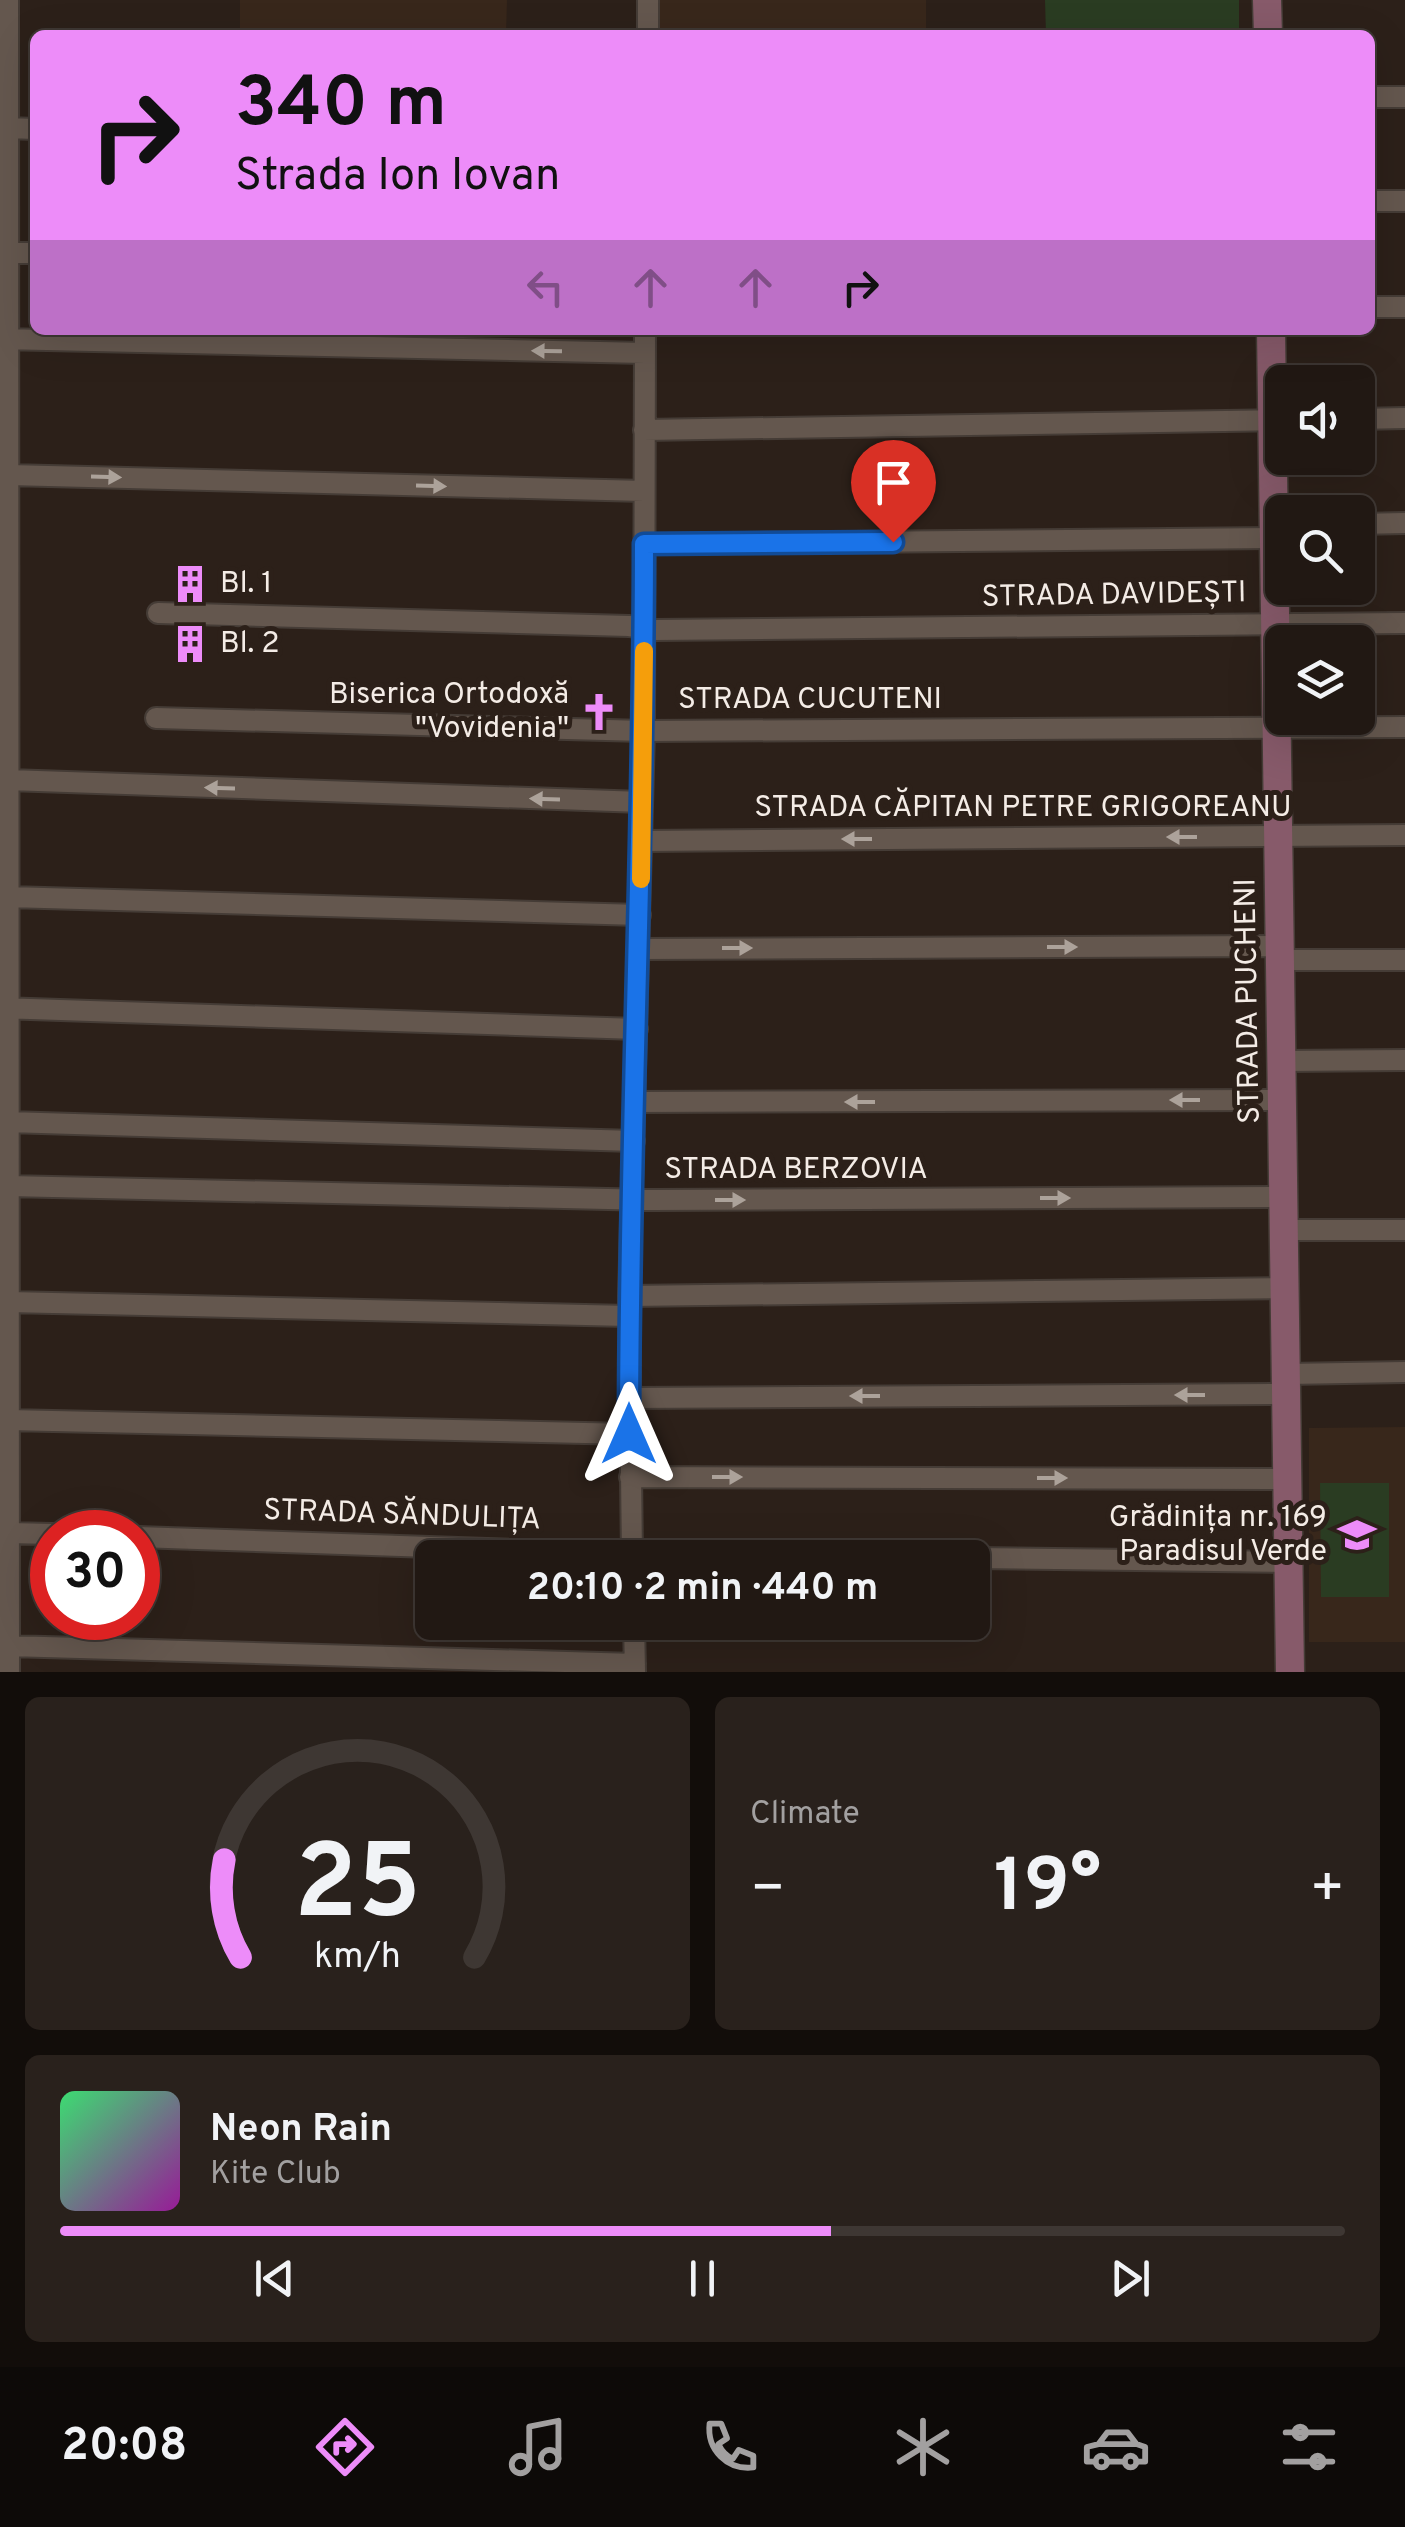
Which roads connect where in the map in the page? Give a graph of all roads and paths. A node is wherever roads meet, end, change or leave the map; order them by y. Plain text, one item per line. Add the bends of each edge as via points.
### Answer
1 (8, 0) edge
2 (648, 0) edge
3 (1267, 0) edge
4 (648, 30) edge
5 (1268, 30) edge
6 (1375, 97) edge
7 (1405, 97) edge
8 (8, 128) junction
9 (30, 129) edge
10 (1375, 201) edge
11 (1405, 201) edge
12 (9, 253) junction
13 (30, 253) edge
14 (1375, 307) edge
15 (1405, 307) edge
16 (645, 335) edge
17 (1271, 335) edge
18 (4, 339) edge
19 (644, 353) junction
20 (1273, 365) edge
21 (1405, 418) edge
22 (1375, 419) edge
23 (1265, 420) edge
24 (644, 430) junction
25 (4, 441) edge
26 (8, 474) junction
27 (644, 492) junction
28 (1405, 523) edge
29 (4, 524) edge
30 (1375, 524) edge
31 (1265, 529) edge
32 (644, 544) junction
33 (1275, 605) edge
34 (158, 613) dead end
35 (1405, 623) edge
36 (1275, 624) junction
37 (644, 628) junction
38 (4, 642) edge
39 (156, 718) dead end
40 (1265, 727) edge
41 (1375, 727) edge
42 (1405, 727) edge
43 (644, 731) junction
44 (1278, 735) edge
45 (4, 756) edge
46 (8, 780) junction
47 (642, 802) junction
48 (1280, 836) junction
49 (1405, 836) edge
50 (642, 841) junction
51 (4, 873) edge
52 (9, 897) junction
53 (640, 915) junction
54 (639, 949) junction
55 (1281, 953) junction
56 (1405, 960) edge
57 (4, 1008) edge
58 (637, 1030) junction
59 (1405, 1060) edge
60 (1282, 1061) junction
61 (1283, 1100) junction
62 (635, 1102) junction
63 (5, 1132) edge
64 (634, 1141) junction
65 (8, 1186) junction
66 (1285, 1197) junction
67 (632, 1200) junction
68 (1286, 1230) junction
69 (1405, 1230) edge
70 (6, 1288) edge
71 (1286, 1288) junction
72 (629, 1306) junction
73 (1405, 1372) edge
74 (1287, 1384) junction
75 (629, 1398) junction
76 (6, 1415) edge
77 (629, 1434) junction
78 (630, 1477) junction
79 (1288, 1479) junction
80 (9, 1533) junction
81 (30, 1533) edge
82 (160, 1538) edge
83 (632, 1540) edge
84 (415, 1548) edge
85 (990, 1558) edge
86 (4, 1562) edge
87 (1289, 1562) junction
88 (634, 1640) edge
89 (9, 1646) junction
90 (635, 1668) edge
91 (9, 1672) edge
92 (1290, 1672) edge

1 - 8 street
2 - 4 street
3 - 5 street
6 - 7 street
8 - 9 street
8 - 12 street
10 - 11 street
12 - 13 street
12 - 18 street
14 - 15 street
16 - 19 street
17 - 20 street, STRADA PUCHENI
19 -> 18 street
18 - 25 street
19 - 24 street
21 - 22 street
23 - 24 street
24 - 27 street
25 - 26 street
26 -> 27 street
26 - 29 street
27 - 32 street
28 - 30 street
29 - 38 street
31 - 32 street
32 - 37 street
33 - 36 street, STRADA PUCHENI
34 - 37 street, STRADA DAVIDEȘTI
35 - 36 street, STRADA DAVIDEȘTI
36 - 37 street, STRADA DAVIDEȘTI
37 - 43 street
38 - 45 street
39 - 43 street, STRADA CUCUTENI
40 - 43 street, STRADA CUCUTENI
41 - 42 street, STRADA CUCUTENI
43 - 47 street
44 - 48 street, STRADA PUCHENI
45 - 46 street
47 -> 46 street
46 - 51 street
47 - 50 street
48 - 49 street, STRADA CĂPITAN PETRE GRIGOREANU
48 -> 50 street, STRADA CĂPITAN PETRE GRIGOREANU
48 - 55 street, STRADA PUCHENI
50 - 53 street
51 - 52 street
52 - 53 street
52 - 57 street
53 - 54 street
54 -> 55 street
54 - 58 street
55 - 56 street
55 - 60 street, STRADA PUCHENI
57 - 58 street
57 - 63 street
58 - 62 street
59 - 60 street
60 - 61 street, STRADA PUCHENI
61 -> 62 street
61 - 66 street, STRADA PUCHENI
62 - 64 street
63 - 64 street
63 - 65 street
64 - 67 street
65 - 67 street, STRADA BERZOVIA
65 - 70 street
67 -> 66 street, STRADA BERZOVIA
66 - 68 street, STRADA PUCHENI
67 - 72 street
68 - 69 street
68 - 71 street, STRADA PUCHENI
70 - 72 street
70 - 76 street
71 - 72 street
71 - 74 street, STRADA PUCHENI
72 - 75 street
73 - 74 street
74 -> 75 street
74 - 79 street, STRADA PUCHENI
75 - 77 street
76 - 77 street
76 - 80 street
77 - 78 street
78 -> 79 street
78 - 83 street
79 - 87 street, STRADA PUCHENI
80 - 81 street
80 - 86 street
82 - 84 street, STRADA SĂNDULIȚA
85 - 87 street
86 - 89 street
87 - 92 street, STRADA PUCHENI
88 - 90 street
89 - 90 street
89 - 91 street

